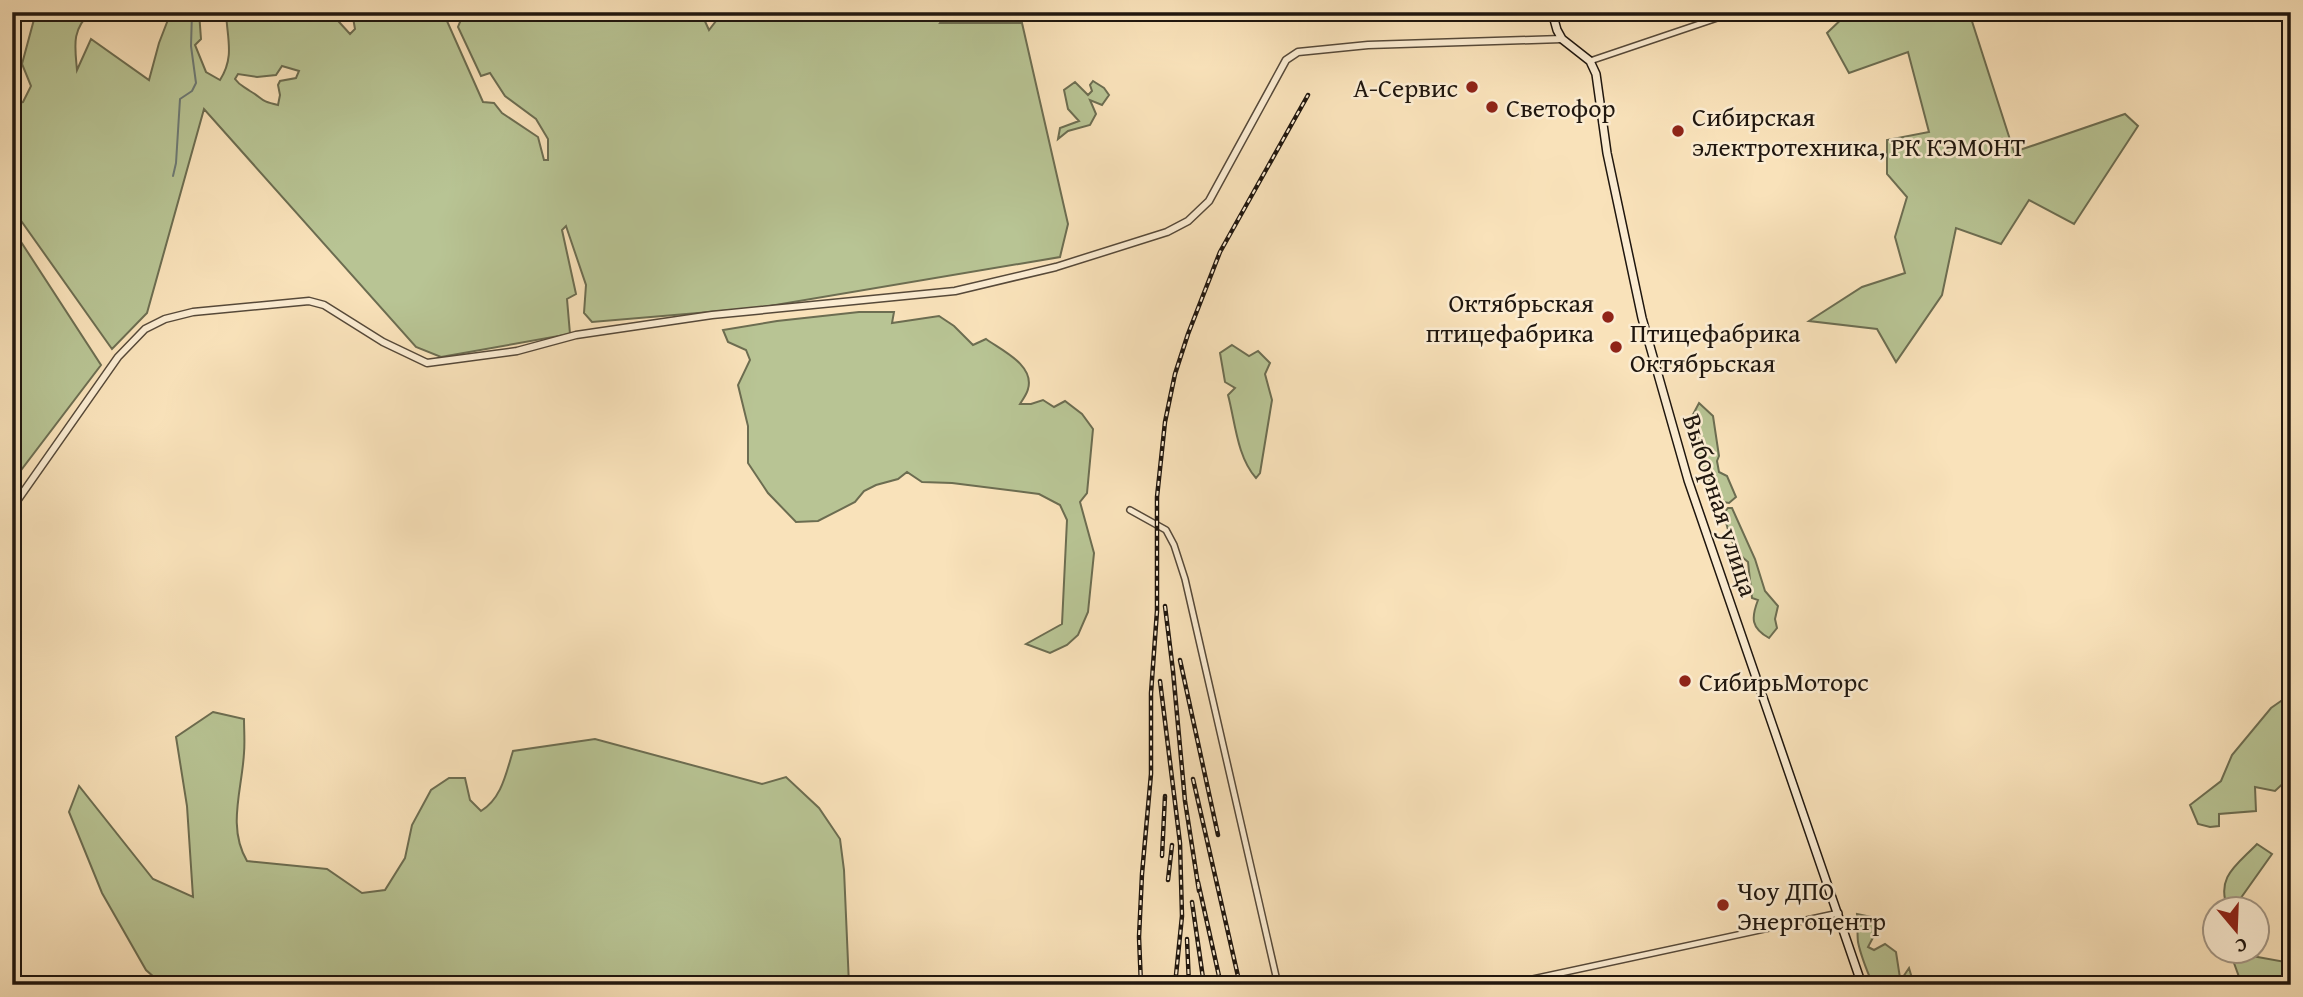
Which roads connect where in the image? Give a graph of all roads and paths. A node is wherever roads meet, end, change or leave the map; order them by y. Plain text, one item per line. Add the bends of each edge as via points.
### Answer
1 (1552, 12) edge
2 (1735, 12) edge
3 (1562, 39) junction
4 (1590, 61) junction
5 (12, 508) edge
6 (1130, 510) dead end
7 (1839, 914) junction
8 (1278, 985) edge
9 (1506, 985) edge
10 (1862, 985) edge

1 - 3 main road
2 - 4 street
3 - 4 main road
3 - 5 street via 1368,45 1298,52 1286,60 1209,201 1188,221 1056,267 955,291 712,315 427,363 309,301 165,319 145,329 118,356
4 - 7 main road, Выборная улица via 1599,84 1607,153 1643,318 1688,480
6 - 8 street via 1166,530 1185,579
7 - 9 street
7 - 10 main road, Выборная улица

